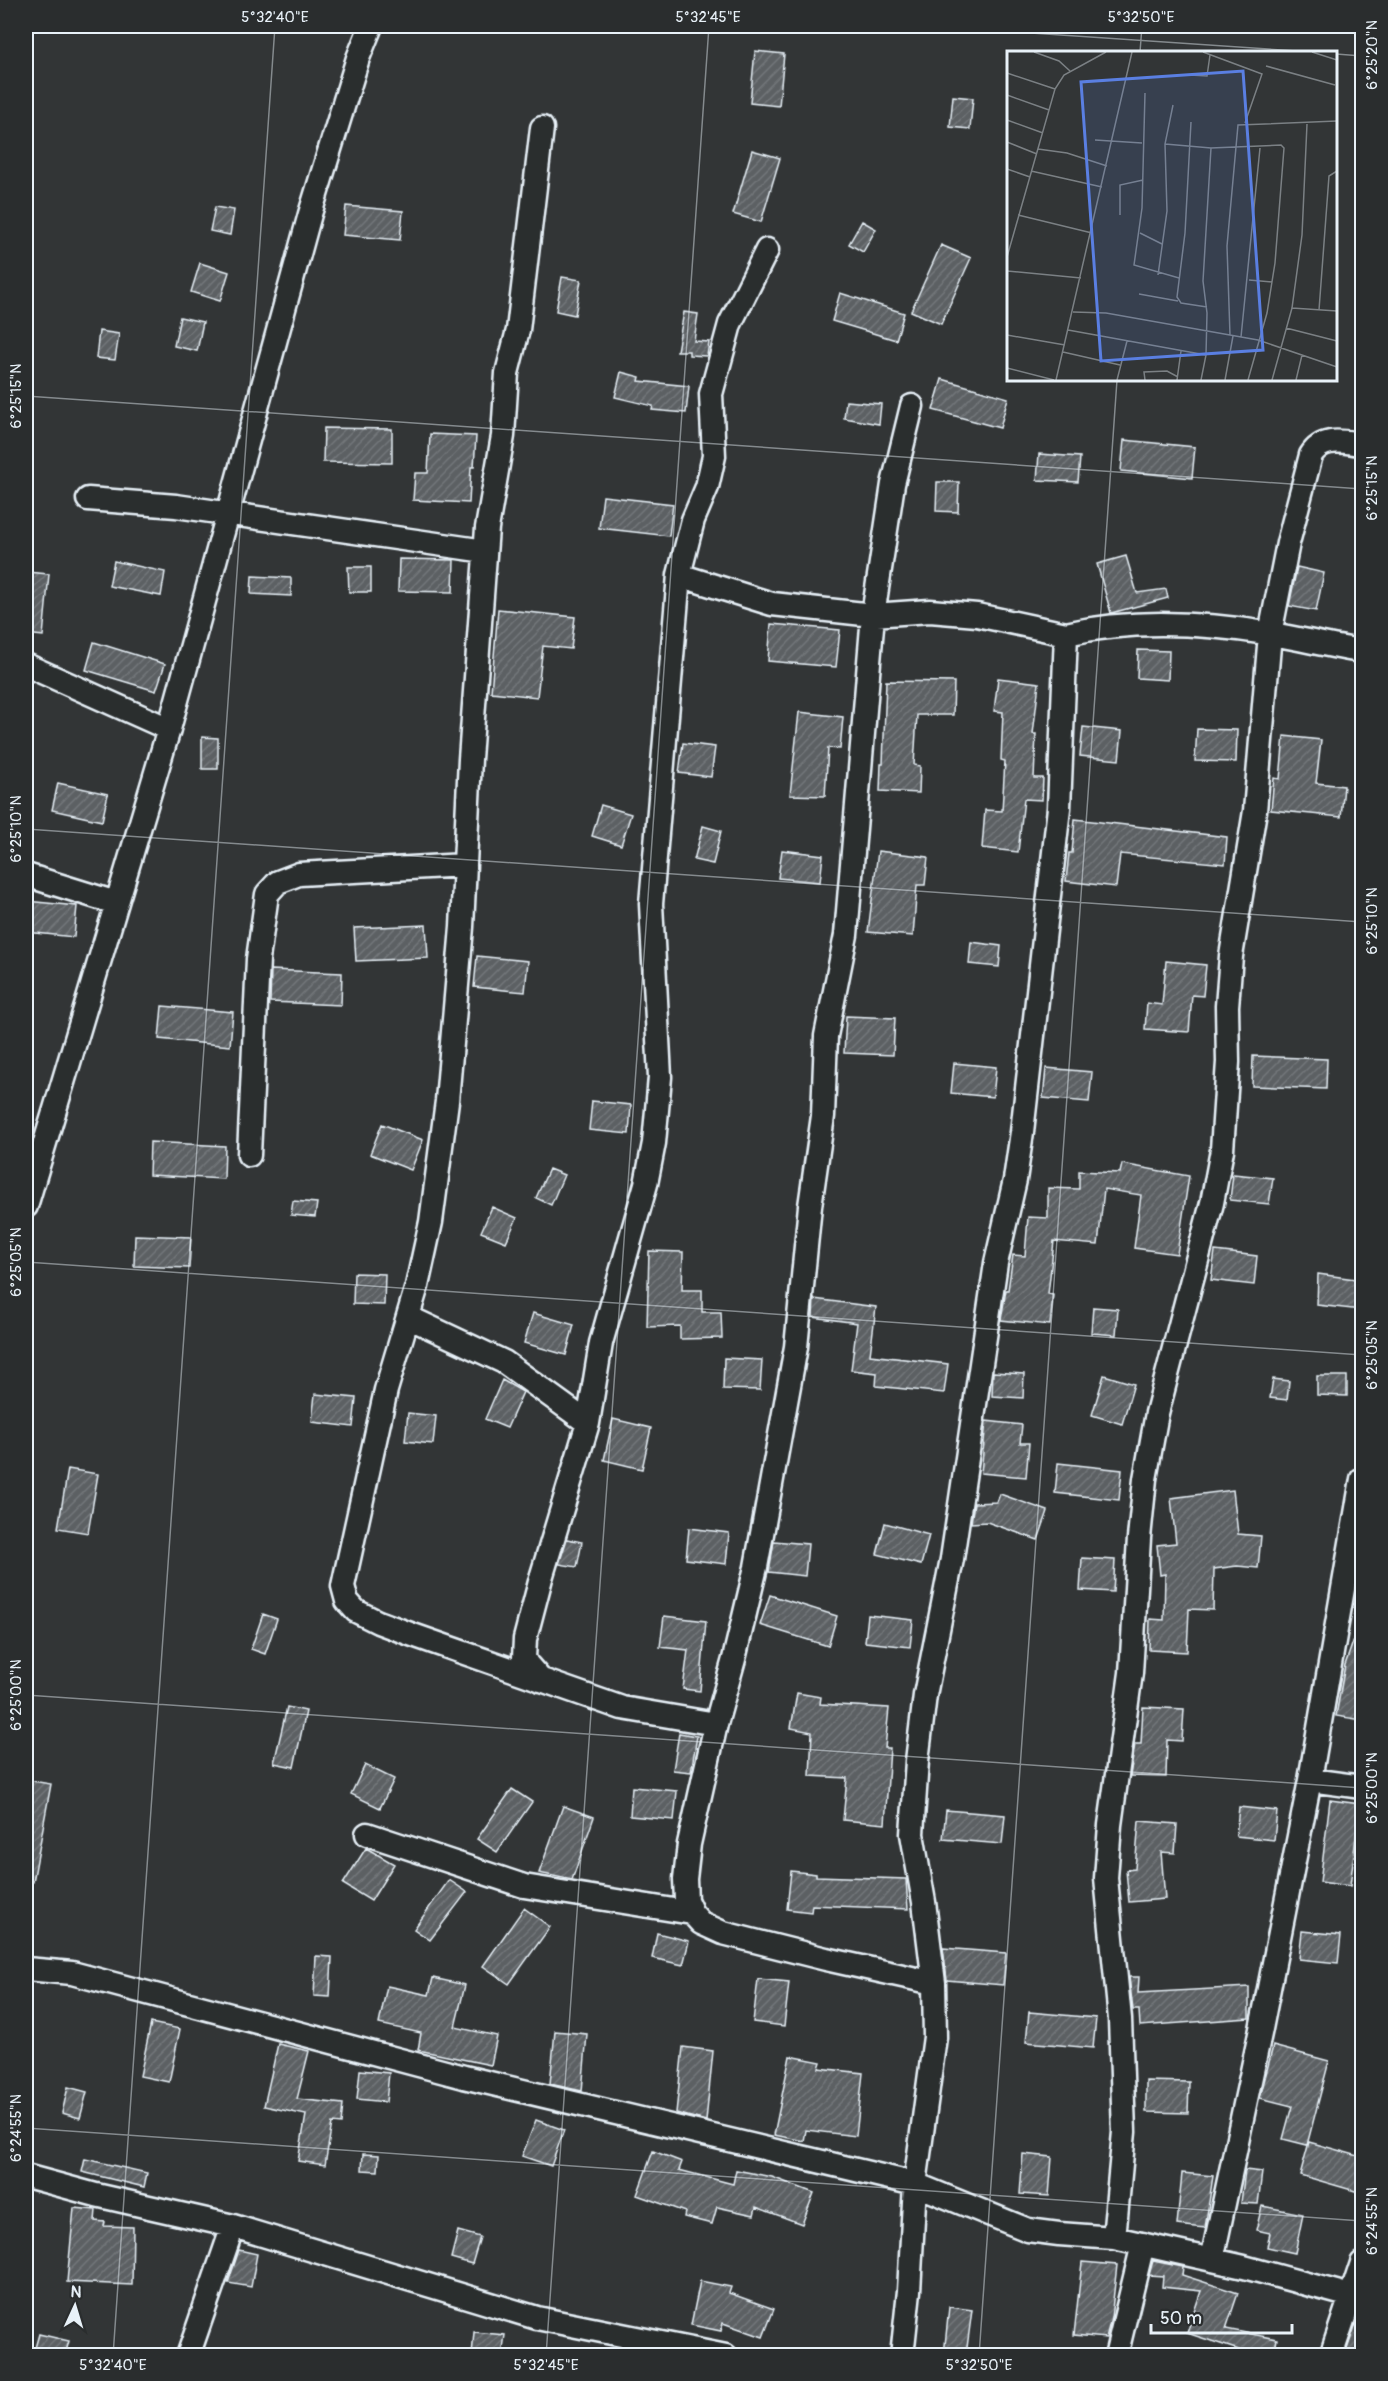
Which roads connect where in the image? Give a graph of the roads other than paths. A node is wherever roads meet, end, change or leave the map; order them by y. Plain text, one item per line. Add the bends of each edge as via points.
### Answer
1 (371, 26) edge
2 (542, 128) dead end
3 (767, 250) dead end
4 (912, 406) dead end
5 (1362, 444) edge
6 (88, 498) dead end
7 (229, 515) junction
8 (485, 551) junction
9 (678, 575) junction
10 (873, 615) junction
11 (1066, 634) junction
12 (1270, 634) junction
13 (1362, 651) edge
14 (26, 665) edge
15 (169, 729) junction
16 (465, 865) junction
17 (26, 875) edge
18 (116, 903) junction
19 (249, 1155) dead end
20 (26, 1206) edge
21 (408, 1317) dead end
22 (588, 1423) junction
23 (1362, 1479) edge
24 (541, 1680) junction
25 (716, 1724) junction
26 (1310, 1780) junction
27 (1362, 1787) edge
28 (367, 1834) dead end
29 (692, 1913) junction
30 (26, 1969) edge
31 (934, 1983) junction
32 (26, 2176) edge
33 (915, 2184) junction
34 (233, 2226) junction
35 (1114, 2238) junction
36 (1143, 2244) junction
37 (1212, 2260) junction
38 (1362, 2263) edge
39 (1357, 2297) edge
40 (687, 2351) edge
41 (188, 2355) edge
42 (726, 2355) edge
43 (902, 2355) edge
44 (1116, 2355) edge
45 (1331, 2355) edge

1 - 7 street via 310,214
2 - 8 street via 518,330 507,373 503,436
3 - 9 street via 730,324 711,394 714,456
4 - 10 street via 893,484
5 - 12 street via 1325,443 1311,455
6 - 7 street
7 - 8 street
7 - 15 street
8 - 16 street
9 - 10 street via 772,604
9 - 22 street via 651,904 660,1077 655,1132 646,1184 600,1343
10 - 11 street via 930,611 977,615
10 - 25 street via 846,935 826,1036 823,1116 796,1347 756,1567
11 - 12 street via 1087,629 1182,625
11 - 31 street via 1059,808 1022,1132 994,1274 952,1559 925,1695 917,1761 912,1834
12 - 13 street
12 - 35 street via 1255,811 1231,956 1222,1150 1212,1203 1157,1413 1145,1479 1131,1673 1110,1825 1106,1878 1120,2019 1124,2132
14 - 15 street
15 - 18 street
16 - 19 street via 299,874 278,882 267,894 258,959
16 - 24 street via 447,1101 430,1222 417,1286 386,1390 343,1586 347,1601 356,1611 378,1622
17 - 18 street
18 - 20 street
21 - 22 street via 504,1362
22 - 24 street via 525,1639 526,1664
23 - 26 street
24 - 25 street via 622,1708
25 - 29 street via 689,1844 685,1879 686,1900
26 - 27 street
26 - 37 street
28 - 29 street via 524,1886
29 - 31 street via 701,1923 723,1933
30 - 33 street via 72,1973 464,2077
31 - 33 street via 933,2066
32 - 34 street
33 - 35 street via 1028,2230
33 - 43 street
34 - 40 street via 537,2318
34 - 41 street
35 - 36 street
36 - 37 street
36 - 44 street
37 - 39 street
38 - 39 street
39 - 45 street
40 - 42 street

